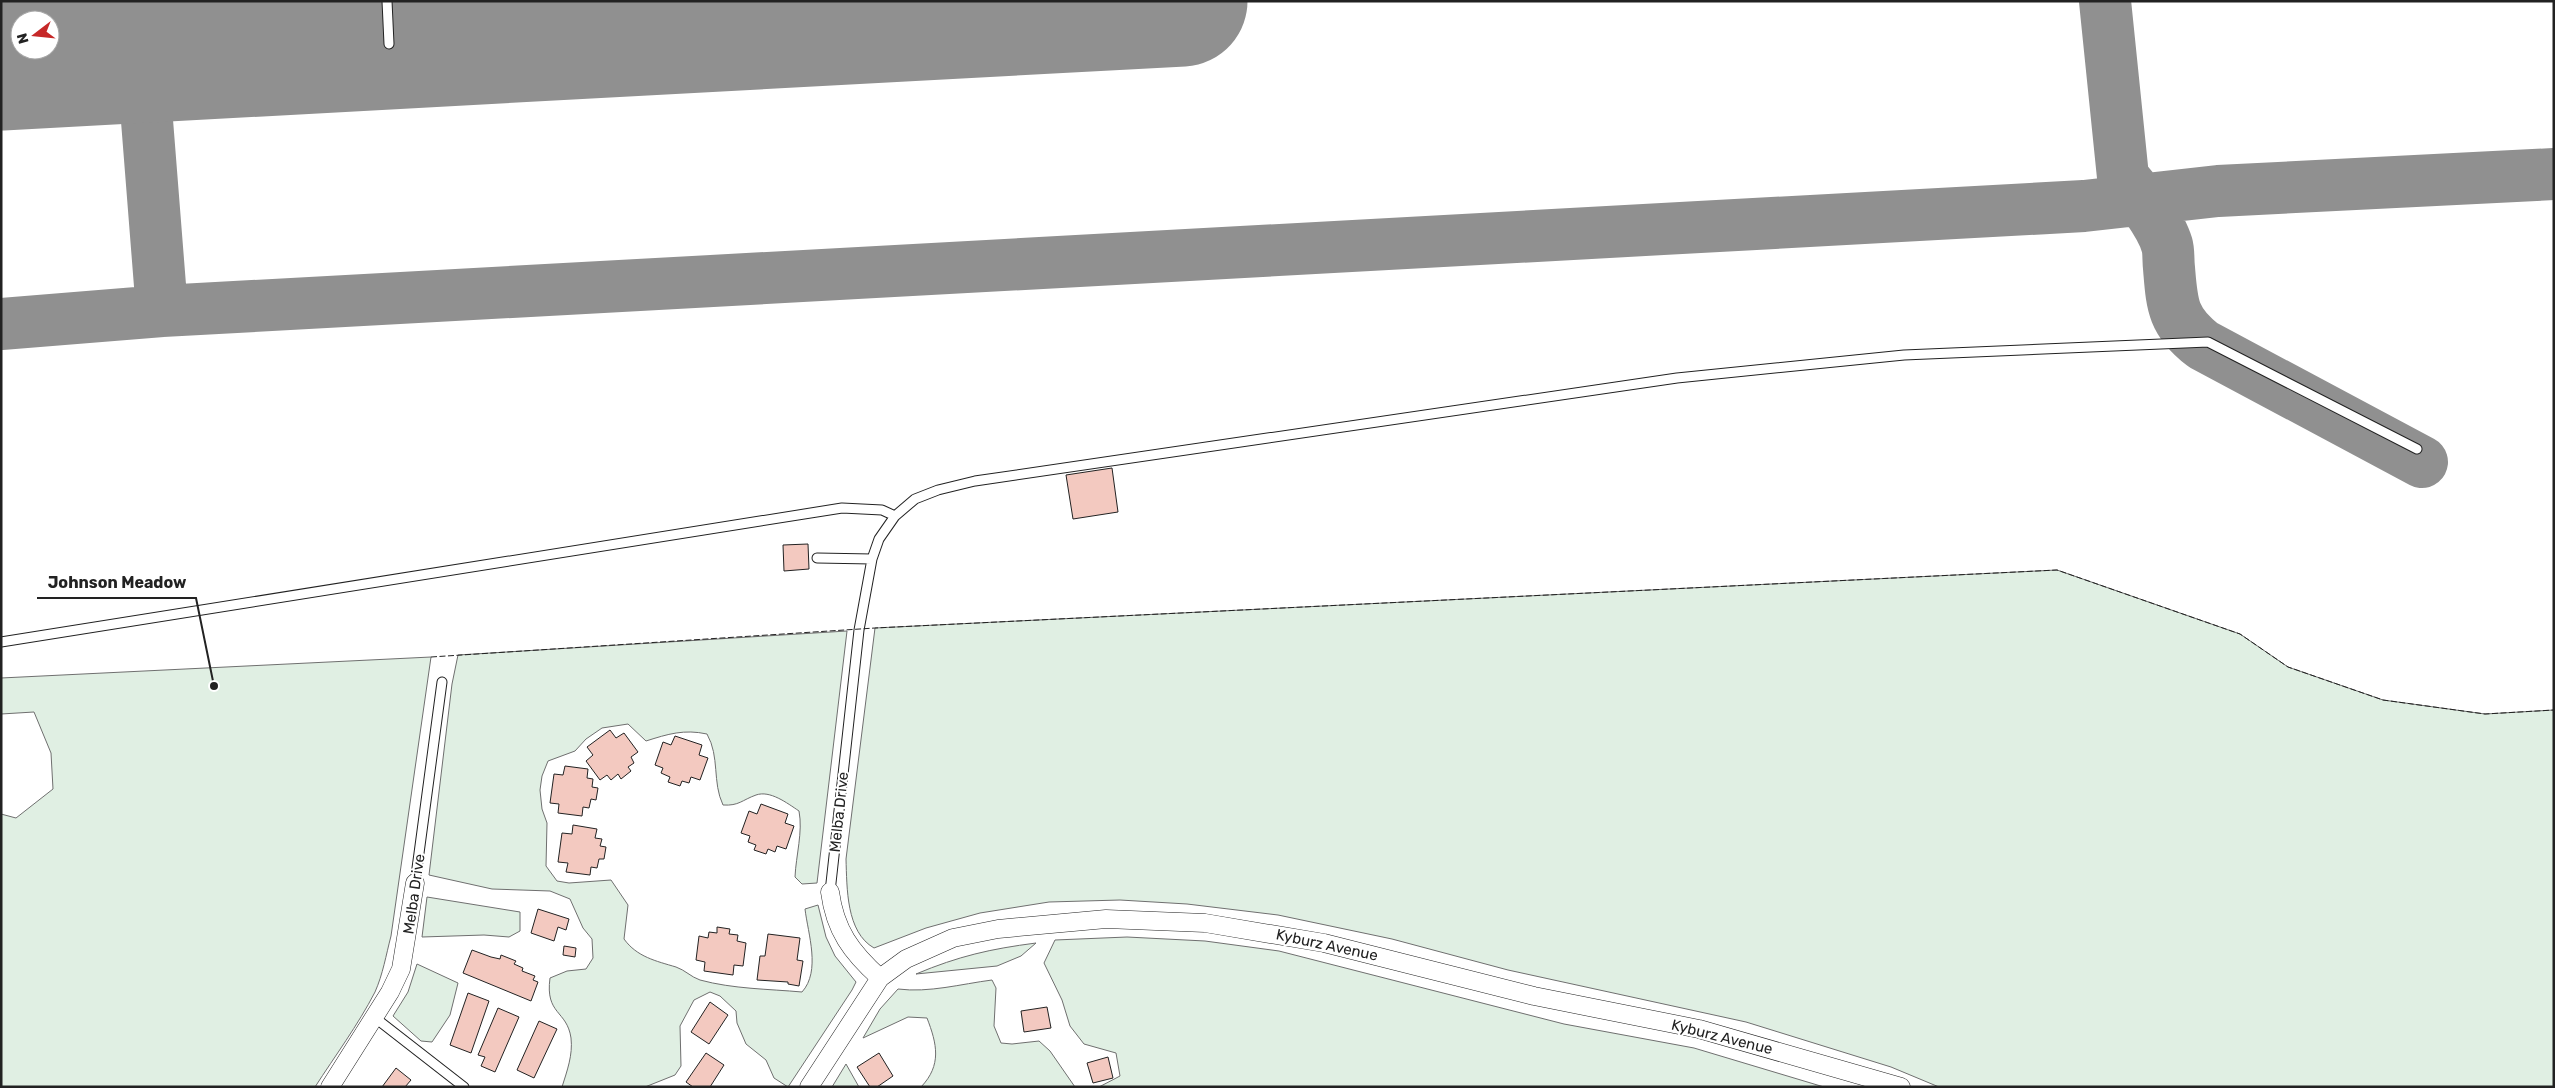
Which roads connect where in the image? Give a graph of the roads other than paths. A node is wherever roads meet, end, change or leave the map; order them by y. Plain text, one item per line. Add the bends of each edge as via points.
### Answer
1 (387, 1) edge
2 (390, 44) dead end
3 (2418, 449) dead end
4 (895, 516) junction
5 (817, 558) dead end
6 (872, 560) junction
7 (1, 642) edge
8 (442, 682) dead end
9 (415, 882) joint
10 (830, 892) joint
11 (880, 978) junction
12 (374, 1017) junction
13 (330, 1087) edge
14 (464, 1087) edge
15 (809, 1087) edge
16 (1901, 1087) edge

1 - 2 lane
3 - 4 lane, Melba Drive via 2208,342 1934,354 1677,378 974,482 915,499
4 - 6 lane, Melba Drive via 880,539
4 - 7 lane via 882,510 842,508
5 - 6 lane
6 - 10 lane, Melba Drive via 859,630
8 - 9 lane, Melba Drive
9 - 12 street, Melba Drive via 401,969
10 - 11 street, Melba Drive via 833,914 843,935 860,960
11 - 15 street, Kyburz Avenue
11 - 16 street, Kyburz Avenue via 906,958 930,947 953,938 998,929 1106,919 1205,923 1324,942 1534,996 1699,1029
12 - 13 street, Melba Drive
12 - 14 lane

